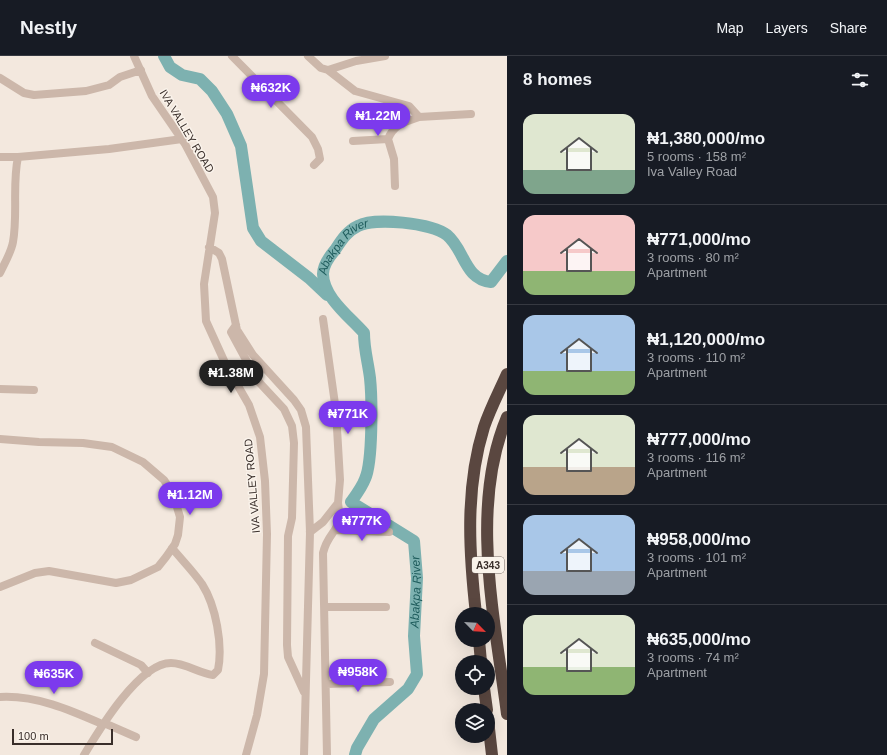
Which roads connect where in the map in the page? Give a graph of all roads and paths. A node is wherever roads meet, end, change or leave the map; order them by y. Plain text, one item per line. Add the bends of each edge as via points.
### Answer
1 (134, 56) edge
2 (232, 56) edge
3 (308, 56) edge
4 (386, 56) edge
5 (141, 70) junction
6 (328, 70) junction
7 (0, 78) edge
8 (471, 114) dead end
9 (419, 117) junction
10 (182, 139) junction
11 (388, 139) junction
12 (353, 141) dead end
13 (0, 156) edge
14 (18, 156) junction
15 (314, 165) dead end
16 (395, 186) dead end
17 (209, 247) junction
18 (0, 274) edge
19 (323, 319) dead end
20 (236, 325) junction
21 (507, 374) edge
22 (0, 389) edge
23 (34, 390) dead end
24 (507, 416) edge
25 (0, 439) edge
26 (338, 503) junction
27 (336, 530) junction
28 (310, 532) junction
29 (389, 532) dead end
30 (172, 548) junction
31 (0, 587) edge
32 (326, 607) junction
33 (386, 607) dead end
34 (475, 607) edge
35 (95, 643) dead end
36 (148, 673) junction
37 (390, 682) dead end
38 (326, 684) junction
39 (305, 695) junction
40 (0, 697) edge
41 (507, 714) edge
42 (103, 723) junction
43 (136, 737) dead end
44 (491, 743) edge
45 (85, 755) edge
46 (246, 755) edge
47 (304, 755) edge
48 (327, 755) edge
49 (492, 755) edge

1 - 5 street, IVA VALLEY ROAD
2 - 15 street via 312,137 320,152 320,159
3 - 6 street via 321,68
4 - 6 street via 356,61
5 - 7 street via 120,77 109,85 86,91 34,94 24,93
5 - 10 street, IVA VALLEY ROAD via 152,96
6 - 9 street via 355,91 409,106
8 - 9 street
9 - 11 street via 394,127
10 - 14 street via 109,149
10 - 17 street, IVA VALLEY ROAD via 213,197 215,213
11 - 12 street
11 - 16 street via 394,159
13 - 14 street
14 - 18 street via 14,175 16,217 13,244
17 - 20 street via 219,252 222,259
17 - 46 street, IVA VALLEY ROAD via 204,284 206,321 226,365 249,405 260,436 265,481 268,571 264,674 257,715
19 - 26 street via 336,411 340,480
20 - 28 street via 253,355 294,400 304,418
20 - 39 street via 231,332 252,373 284,409 292,426 293,503 288,536 287,645 288,657
21 - 34 highway, A343 via 484,427 473,480 470,543
22 - 23 street
24 - 41 highway, A343 via 496,449 490,480 487,533 488,563
25 - 30 street via 102,445 143,462 164,480 177,504 180,528
26 - 27 street via 340,524
26 - 28 street via 323,522
27 - 29 street
27 - 32 street via 323,553
28 - 39 street
30 - 31 street via 158,567 123,582 109,582 49,571 35,573
30 - 36 street via 202,585 215,616 220,643 218,670 212,675 171,664 162,665
32 - 33 street
32 - 38 street
35 - 36 street via 141,665
36 - 42 street via 124,695
37 - 38 street
38 - 48 street
39 - 47 street
40 - 42 street via 15,696 66,709
42 - 43 street
42 - 45 street
44 - 49 highway

